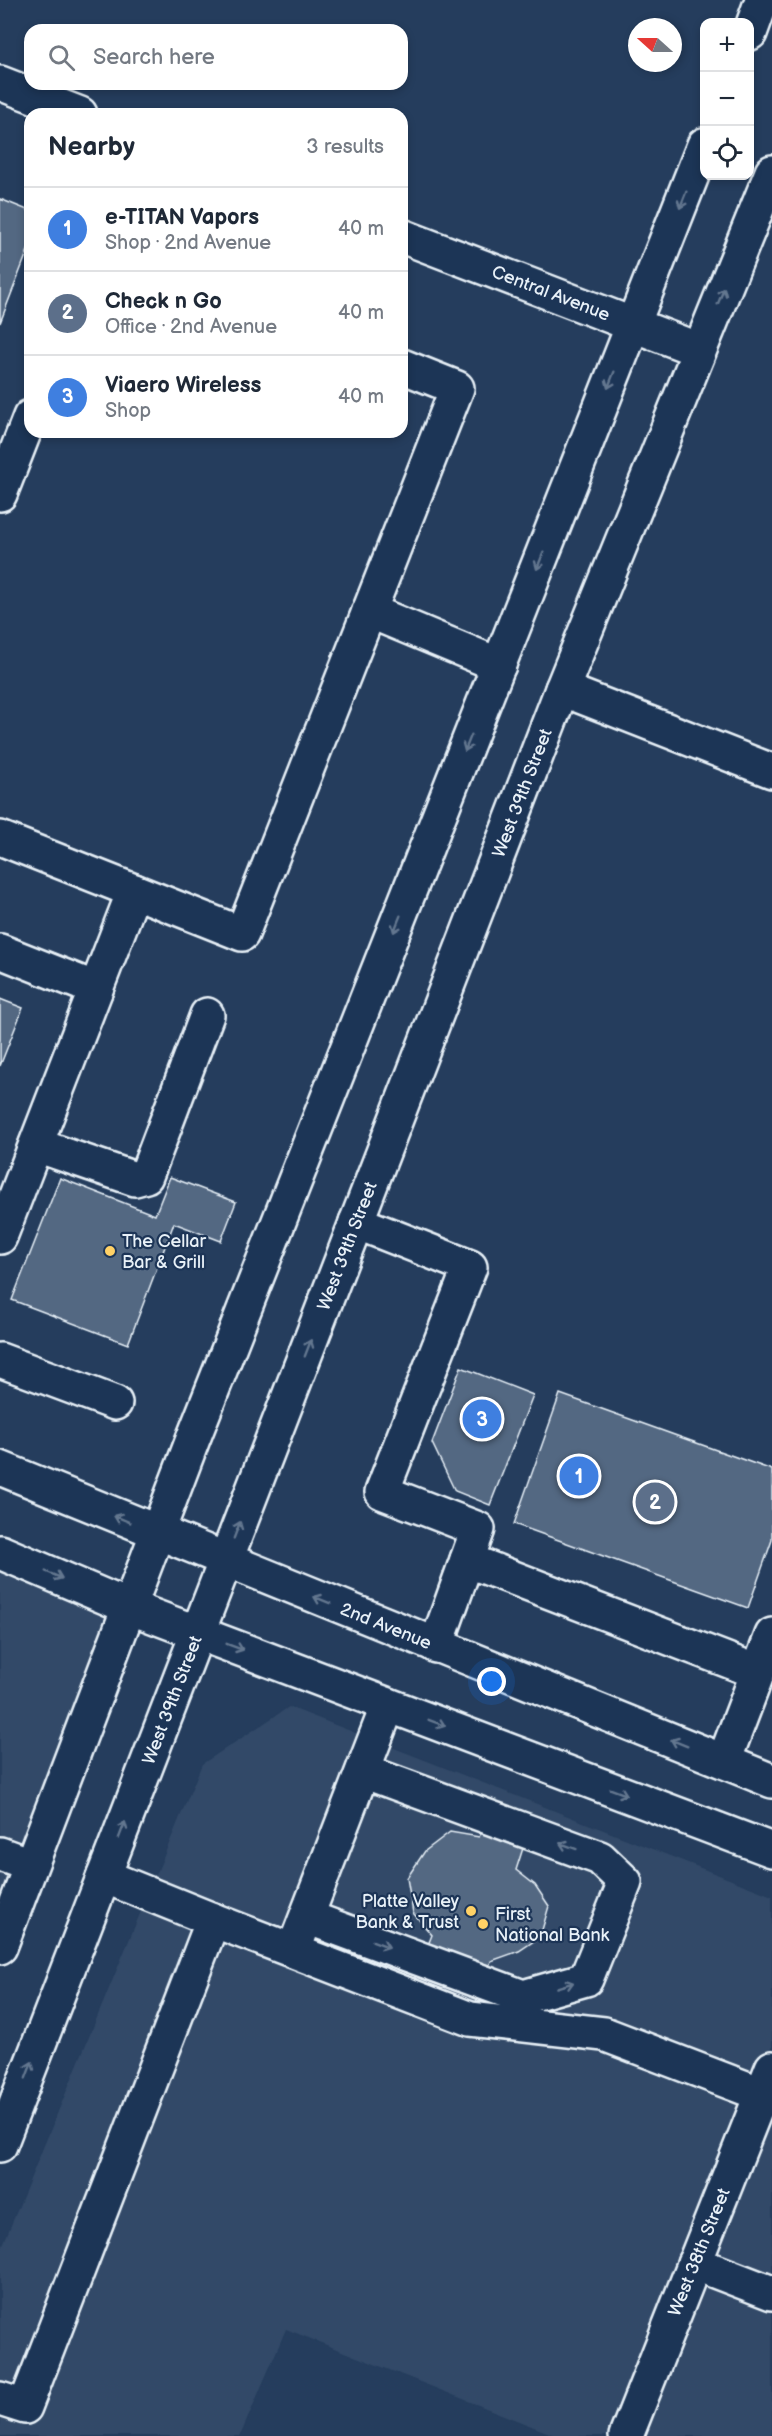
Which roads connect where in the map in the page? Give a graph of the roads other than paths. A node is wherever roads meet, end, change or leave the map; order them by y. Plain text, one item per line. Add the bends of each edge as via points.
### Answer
1 (762, 0) edge
2 (754, 22) edge
3 (0, 83) edge
4 (65, 108) edge
5 (700, 158) edge
6 (772, 172) edge
7 (408, 238) edge
8 (633, 325) junction
9 (699, 350) junction
10 (408, 368) edge
11 (24, 432) edge
12 (0, 494) edge
13 (369, 611) junction
14 (499, 665) junction
15 (562, 689) junction
16 (772, 771) edge
17 (0, 838) edge
18 (134, 891) junction
19 (0, 951) edge
20 (96, 989) junction
21 (207, 1015) dead end
22 (36, 1145) junction
23 (356, 1222) junction
24 (0, 1237) edge
25 (0, 1360) edge
26 (114, 1403) dead end
27 (0, 1468) edge
28 (157, 1533) junction
29 (0, 1552) edge
30 (467, 1560) junction
31 (225, 1561) junction
32 (129, 1606) junction
33 (198, 1633) junction
34 (772, 1635) edge
35 (436, 1646) junction
36 (758, 1672) junction
37 (388, 1705) junction
38 (724, 1761) junction
39 (363, 1770) junction
40 (772, 1781) edge
41 (772, 1850) edge
42 (0, 1854) edge
43 (30, 1865) junction
44 (104, 1876) junction
45 (307, 1917) junction
46 (213, 1920) junction
47 (0, 1947) edge
48 (293, 1951) junction
49 (768, 2080) edge
50 (0, 2145) edge
51 (694, 2263) junction
52 (772, 2293) edge
53 (0, 2399) edge
54 (626, 2436) edge

1 - 2 main road
3 - 4 main road
5 -> 8 main road
9 -> 6 main road, West 39th Street
7 - 8 main road, Central Avenue
8 - 9 main road, Central Avenue
8 -> 14 main road
9 - 15 main road, West 39th Street
10 - 13 main road via 457,388
11 - 12 main road
13 - 14 main road
13 - 18 main road via 242,934
14 -> 28 main road
15 - 16 main road
15 - 23 main road, West 39th Street
17 - 18 main road
18 - 20 main road
19 - 20 main road
20 - 22 main road
21 - 22 main road via 146,1176 135,1179
22 - 24 main road
23 - 30 main road via 470,1267 382,1492 478,1529
31 -> 23 main road, West 39th Street
25 - 26 main road
28 -> 27 main road, 2nd Avenue
28 - 31 main road, 2nd Avenue
28 - 32 main road
29 -> 32 main road
30 - 35 main road
30 - 36 main road
31 - 33 main road, West 39th Street
35 -> 31 main road, 2nd Avenue
32 - 33 main road
32 - 43 main road
33 -> 37 main road
44 -> 33 main road, West 39th Street
34 - 36 main road
38 -> 35 main road, 2nd Avenue
36 - 38 main road
37 - 39 main road
37 -> 41 main road
38 - 40 main road, 2nd Avenue
39 - 45 main road
45 -> 39 main road via 523,1997 586,1978 625,1882 600,1858
42 - 43 main road
43 - 47 main road
44 - 46 main road
50 -> 44 main road, West 39th Street
45 - 48 main road
46 - 48 main road
46 - 53 main road via 25,2407
48 - 49 main road via 470,2019 604,2034
49 - 51 main road, West 38th Street
51 - 52 main road
51 - 54 main road, West 38th Street

